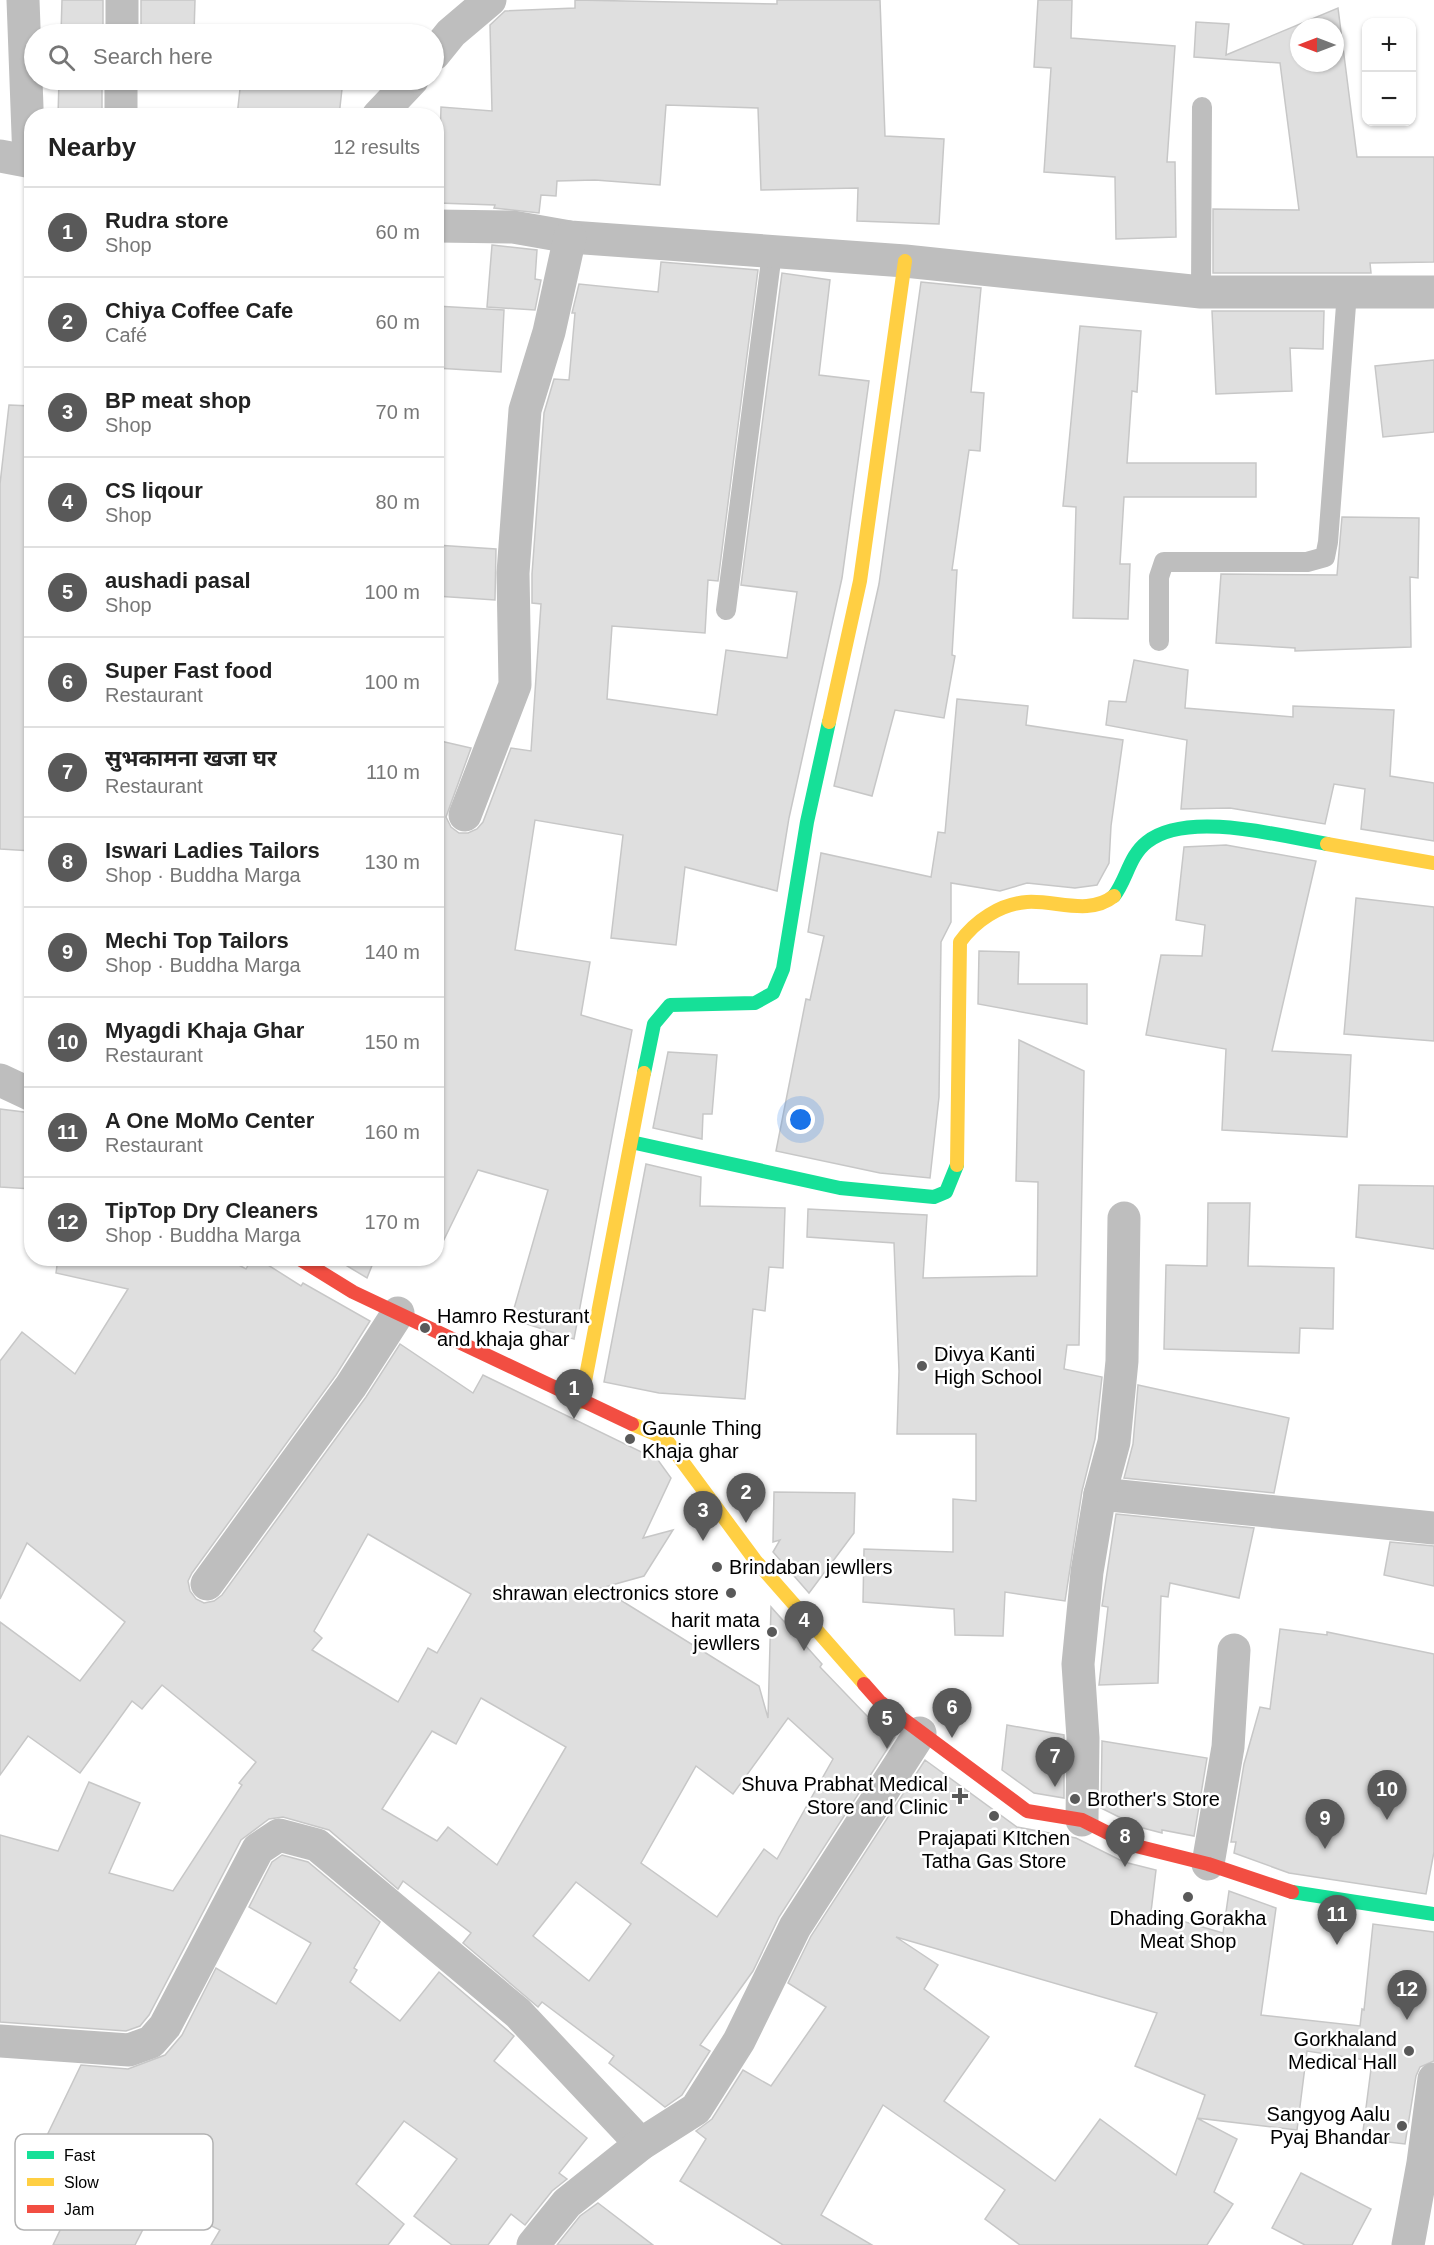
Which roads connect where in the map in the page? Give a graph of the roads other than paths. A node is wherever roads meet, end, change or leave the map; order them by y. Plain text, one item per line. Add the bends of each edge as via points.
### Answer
1 (23, 0) edge
2 (122, 0) edge
3 (490, 0) edge
4 (122, 24) edge
5 (444, 42) edge
6 (121, 90) edge
7 (403, 90) edge
8 (1202, 107) dead end
9 (121, 108) edge
10 (386, 108) edge
11 (20, 160) edge
12 (444, 226) edge
13 (570, 237) junction
14 (772, 253) junction
15 (905, 261) junction
16 (1201, 292) junction
17 (1347, 292) junction
18 (1434, 292) edge
19 (726, 610) dead end
20 (1159, 641) dead end
21 (465, 815) dead end
22 (1434, 863) edge
23 (0, 1080) edge
24 (24, 1091) edge
25 (631, 1142) junction
26 (1124, 1218) dead end
27 (311, 1266) edge
28 (398, 1313) junction
29 (580, 1402) junction
30 (1100, 1494) junction
31 (1434, 1528) edge
32 (207, 1584) dead end
33 (1234, 1650) dead end
34 (920, 1733) junction
35 (1082, 1820) junction
36 (1208, 1864) junction
37 (1434, 1914) edge
38 (0, 2041) edge
39 (1434, 2079) edge
40 (641, 2144) junction
41 (533, 2245) edge
42 (1408, 2245) edge

1 - 11 street
2 - 4 street
3 - 5 street
6 - 9 street
7 - 10 street
8 - 16 lane
12 - 13 street via 513,227
13 - 14 street
13 - 21 street via 549,332 525,410 513,573 514,685
14 - 15 street
14 - 19 lane
15 - 16 street
15 - 25 street via 860,581 807,822 783,969 773,993 755,1003 670,1005 654,1024
16 - 17 street
17 - 18 street
17 - 20 lane via 1325,557 1307,562 1164,562 1159,577
22 - 25 street via 1227,826 1180,828 1148,841 1128,865 1116,894 1105,903 1076,907 1026,902 994,912 972,925 960,942 957,1168 946,1192 934,1197 840,1188
23 - 24 street
25 - 29 street
26 - 30 street via 1122,1361 1114,1442
27 - 28 street
28 - 29 street
28 - 32 street via 351,1386
29 - 34 street via 665,1438 755,1560 879,1701
30 - 31 street
30 - 35 street via 1078,1664 1083,1738
33 - 36 street via 1227,1747
34 - 35 street via 1027,1810
34 - 40 street via 795,1927 739,2041 696,2109
35 - 36 street via 1132,1845
36 - 37 street via 1284,1891
38 - 40 street via 129,2050 152,2042 165,2026 258,1850 279,1835 317,1845 518,2013
39 - 42 street
40 - 41 street via 567,2203

